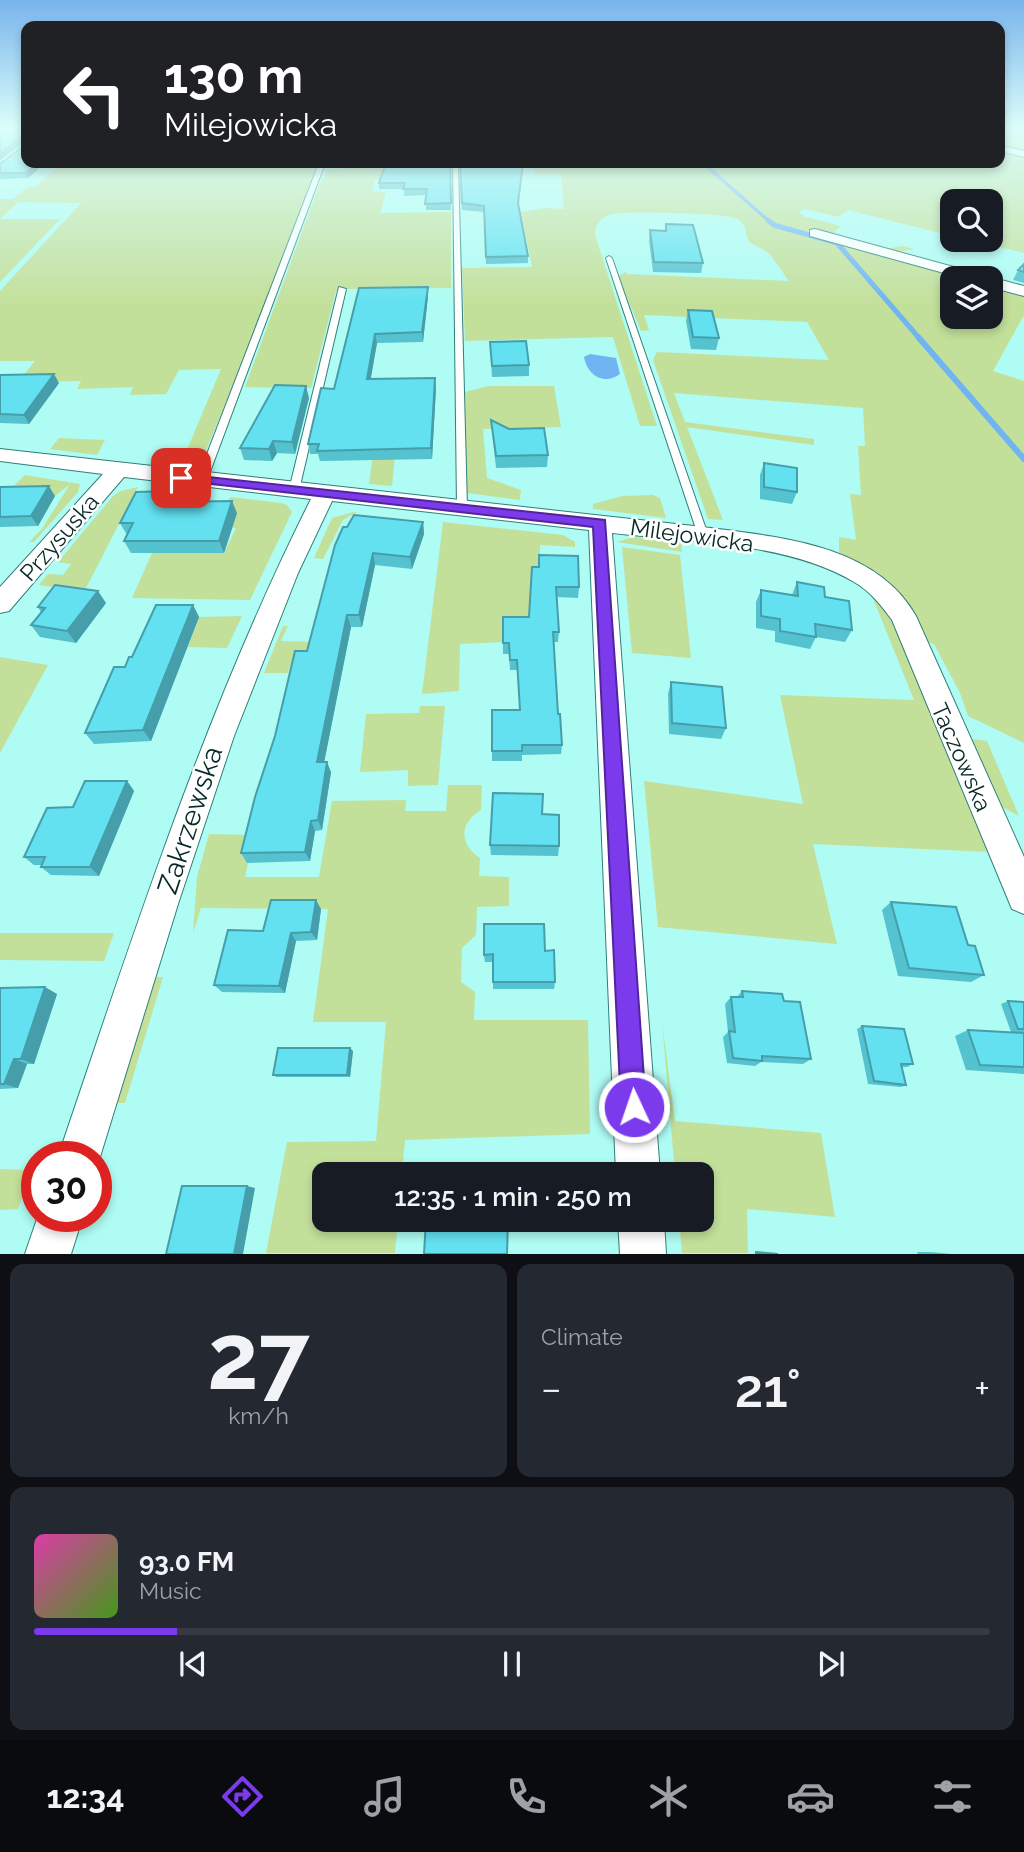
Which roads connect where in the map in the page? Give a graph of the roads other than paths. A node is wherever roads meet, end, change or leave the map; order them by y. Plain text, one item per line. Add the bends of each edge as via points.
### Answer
1 (313, 188) edge
2 (455, 188) edge
3 (815, 233) dead end
4 (609, 258) dead end
5 (940, 268) edge
6 (1003, 285) edge
7 (342, 289) dead end
8 (1024, 291) edge
9 (0, 454) edge
10 (118, 470) junction
11 (202, 480) junction
12 (309, 491) junction
13 (462, 508) junction
14 (600, 524) junction
15 (704, 535) junction
16 (0, 604) edge
17 (903, 615) joint
18 (1024, 897) edge
19 (85, 1141) edge
20 (637, 1162) edge
21 (56, 1232) edge
22 (641, 1232) edge
23 (48, 1254) edge
24 (643, 1254) edge

1 - 11 lane
2 - 13 lane
3 - 5 street
4 - 15 lane
6 - 8 street
7 - 12 lane
9 - 10 street, Milejowicka
10 - 11 street, Milejowicka
10 - 16 street, Przysuska
11 - 12 street, Milejowicka
12 - 13 street, Milejowicka
12 - 19 street, Zakrzewska via 225,714
13 - 14 street, Milejowicka
14 - 15 street, Milejowicka
14 - 20 street
15 - 17 street, Milejowicka via 842,564 882,588
17 - 18 street, Taczowska
21 - 23 street
22 - 24 street

